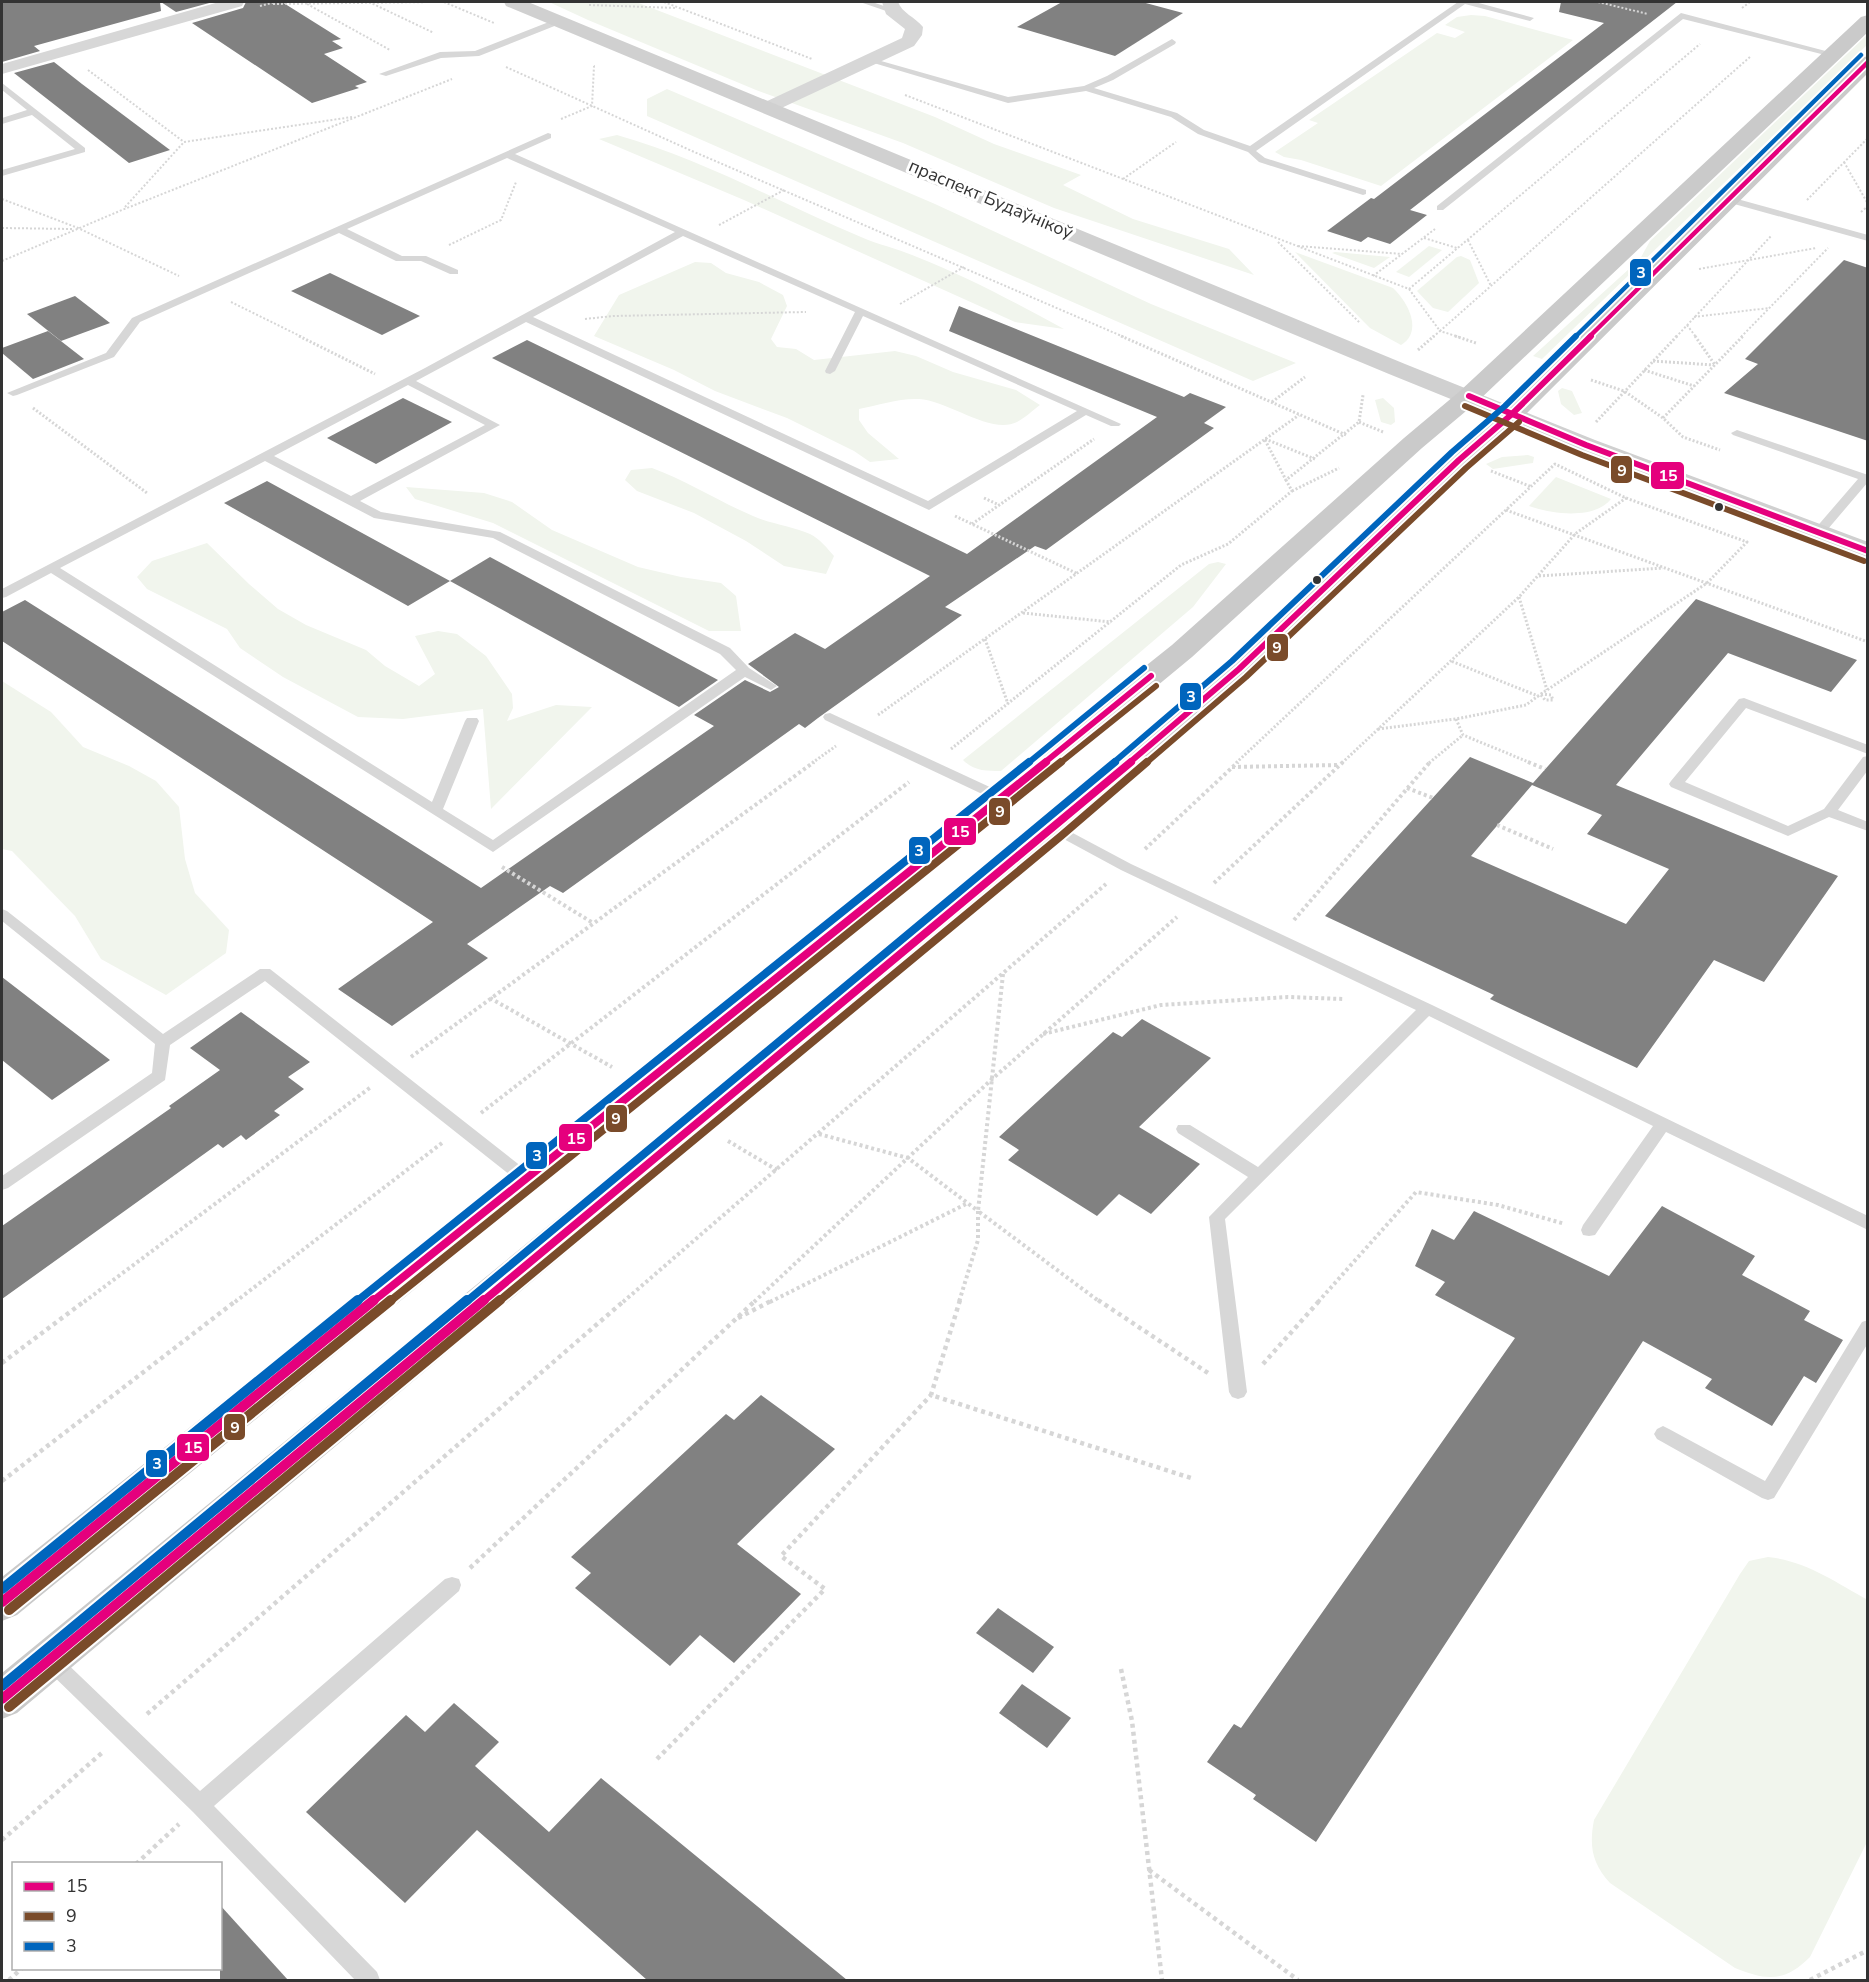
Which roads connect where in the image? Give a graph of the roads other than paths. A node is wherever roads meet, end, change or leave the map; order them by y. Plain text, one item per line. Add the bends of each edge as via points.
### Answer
1 (236, 2) edge
2 (513, 2) edge
3 (864, 2) edge
4 (1465, 2) edge
5 (891, 6) edge
6 (1530, 18) dead end
7 (560, 21) junction
8 (1868, 21) edge
9 (1172, 42) dead end
10 (1833, 54) junction
11 (871, 61) junction
12 (1868, 62) edge
13 (2, 69) edge
14 (383, 74) dead end
15 (2, 86) edge
16 (1086, 88) junction
17 (769, 107) junction
18 (34, 111) junction
19 (2, 121) edge
20 (548, 136) dead end
21 (1251, 150) junction
22 (506, 154) junction
23 (2, 174) edge
24 (1363, 192) dead end
25 (1730, 200) junction
26 (1440, 208) road end
27 (338, 229) junction
28 (681, 233) junction
29 (1868, 238) edge
30 (454, 272) dead end
31 (860, 312) junction
32 (526, 318) junction
33 (830, 370) dead end
34 (403, 384) junction
35 (13, 393) road end
36 (1469, 396) junction
37 (1085, 411) junction
38 (1512, 414) junction
39 (1115, 424) road end
40 (1737, 434) dead end
41 (265, 456) junction
42 (351, 501) junction
43 (1818, 533) junction
44 (1868, 551) edge
45 (51, 568) junction
46 (2, 594) edge
47 (744, 671) junction
48 (771, 686) dead end
49 (830, 717) dead end
50 (472, 721) dead end
51 (1868, 750) edge
52 (1868, 760) edge
53 (1002, 798) junction
54 (435, 811) junction
55 (1829, 812) junction
56 (1868, 827) edge
57 (1054, 828) junction
58 (2, 914) edge
59 (1427, 1008) junction
60 (163, 1042) junction
61 (1663, 1124) junction
62 (1184, 1129) dead end
63 (1258, 1175) junction
64 (525, 1178) junction
65 (2, 1184) edge
66 (1866, 1219) edge
67 (1589, 1230) road end
68 (1868, 1326) edge
69 (1238, 1392) road end
70 (1663, 1434) dead end
71 (452, 1585) road end
72 (2, 1602) edge
73 (49, 1659) junction
74 (2, 1699) edge
75 (200, 1805) junction
76 (369, 1980) edge

1 - 13 street
2 - 7 street, праспект Будаўнікоў
3 - 5 lane
4 - 6 lane
4 - 21 lane
5 - 11 street via 914,27 913,35 908,42
7 - 14 lane via 476,54 440,55
7 - 17 street, праспект Будаўнікоў
8 - 10 main road
9 - 16 lane
10 - 26 lane via 1681,16
10 - 36 main road
11 - 16 lane via 1008,99
11 - 17 street
12 - 25 main road
15 - 18 lane
16 - 21 lane via 1174,115 1219,140
17 - 36 street, праспект Будаўнікоў
18 - 19 lane
18 - 23 lane via 82,150
20 - 22 lane
21 - 24 lane via 1262,159
22 - 27 lane
22 - 28 lane
25 - 29 lane
25 - 38 main road
27 - 30 lane via 399,259 422,258
27 - 35 lane via 136,320 110,355
28 - 31 lane
28 - 32 lane
31 - 33 lane
31 - 37 lane
32 - 34 lane
32 - 37 lane via 929,506
34 - 41 lane
34 - 42 lane via 494,425
36 - 38 street, праспект Будаўнікоў
36 - 53 main road via 1182,651
37 - 39 lane
38 - 43 street, праспект Будаўнікоў
38 - 57 main road via 1239,669
40 - 43 lane via 1865,478
41 - 42 lane
41 - 45 lane
42 - 47 lane via 378,515 496,535 725,651
43 - 44 street, праспект Будаўнікоў
45 - 46 lane
45 - 54 lane
47 - 48 lane
47 - 54 lane via 493,847
49 - 53 lane
50 - 54 lane
51 - 55 lane via 1744,702 1676,784 1788,831
52 - 55 lane
53 - 64 main road
55 - 56 lane
57 - 59 lane via 1126,867
57 - 73 main road
58 - 60 lane
59 - 61 lane
59 - 63 lane
60 - 64 lane via 265,973
60 - 65 lane via 159,1076
61 - 66 lane
61 - 67 lane
62 - 63 lane
63 - 69 lane via 1217,1217
64 - 72 main road
68 - 70 lane via 1768,1492
71 - 75 lane
73 - 74 main road
73 - 75 lane
75 - 76 lane

